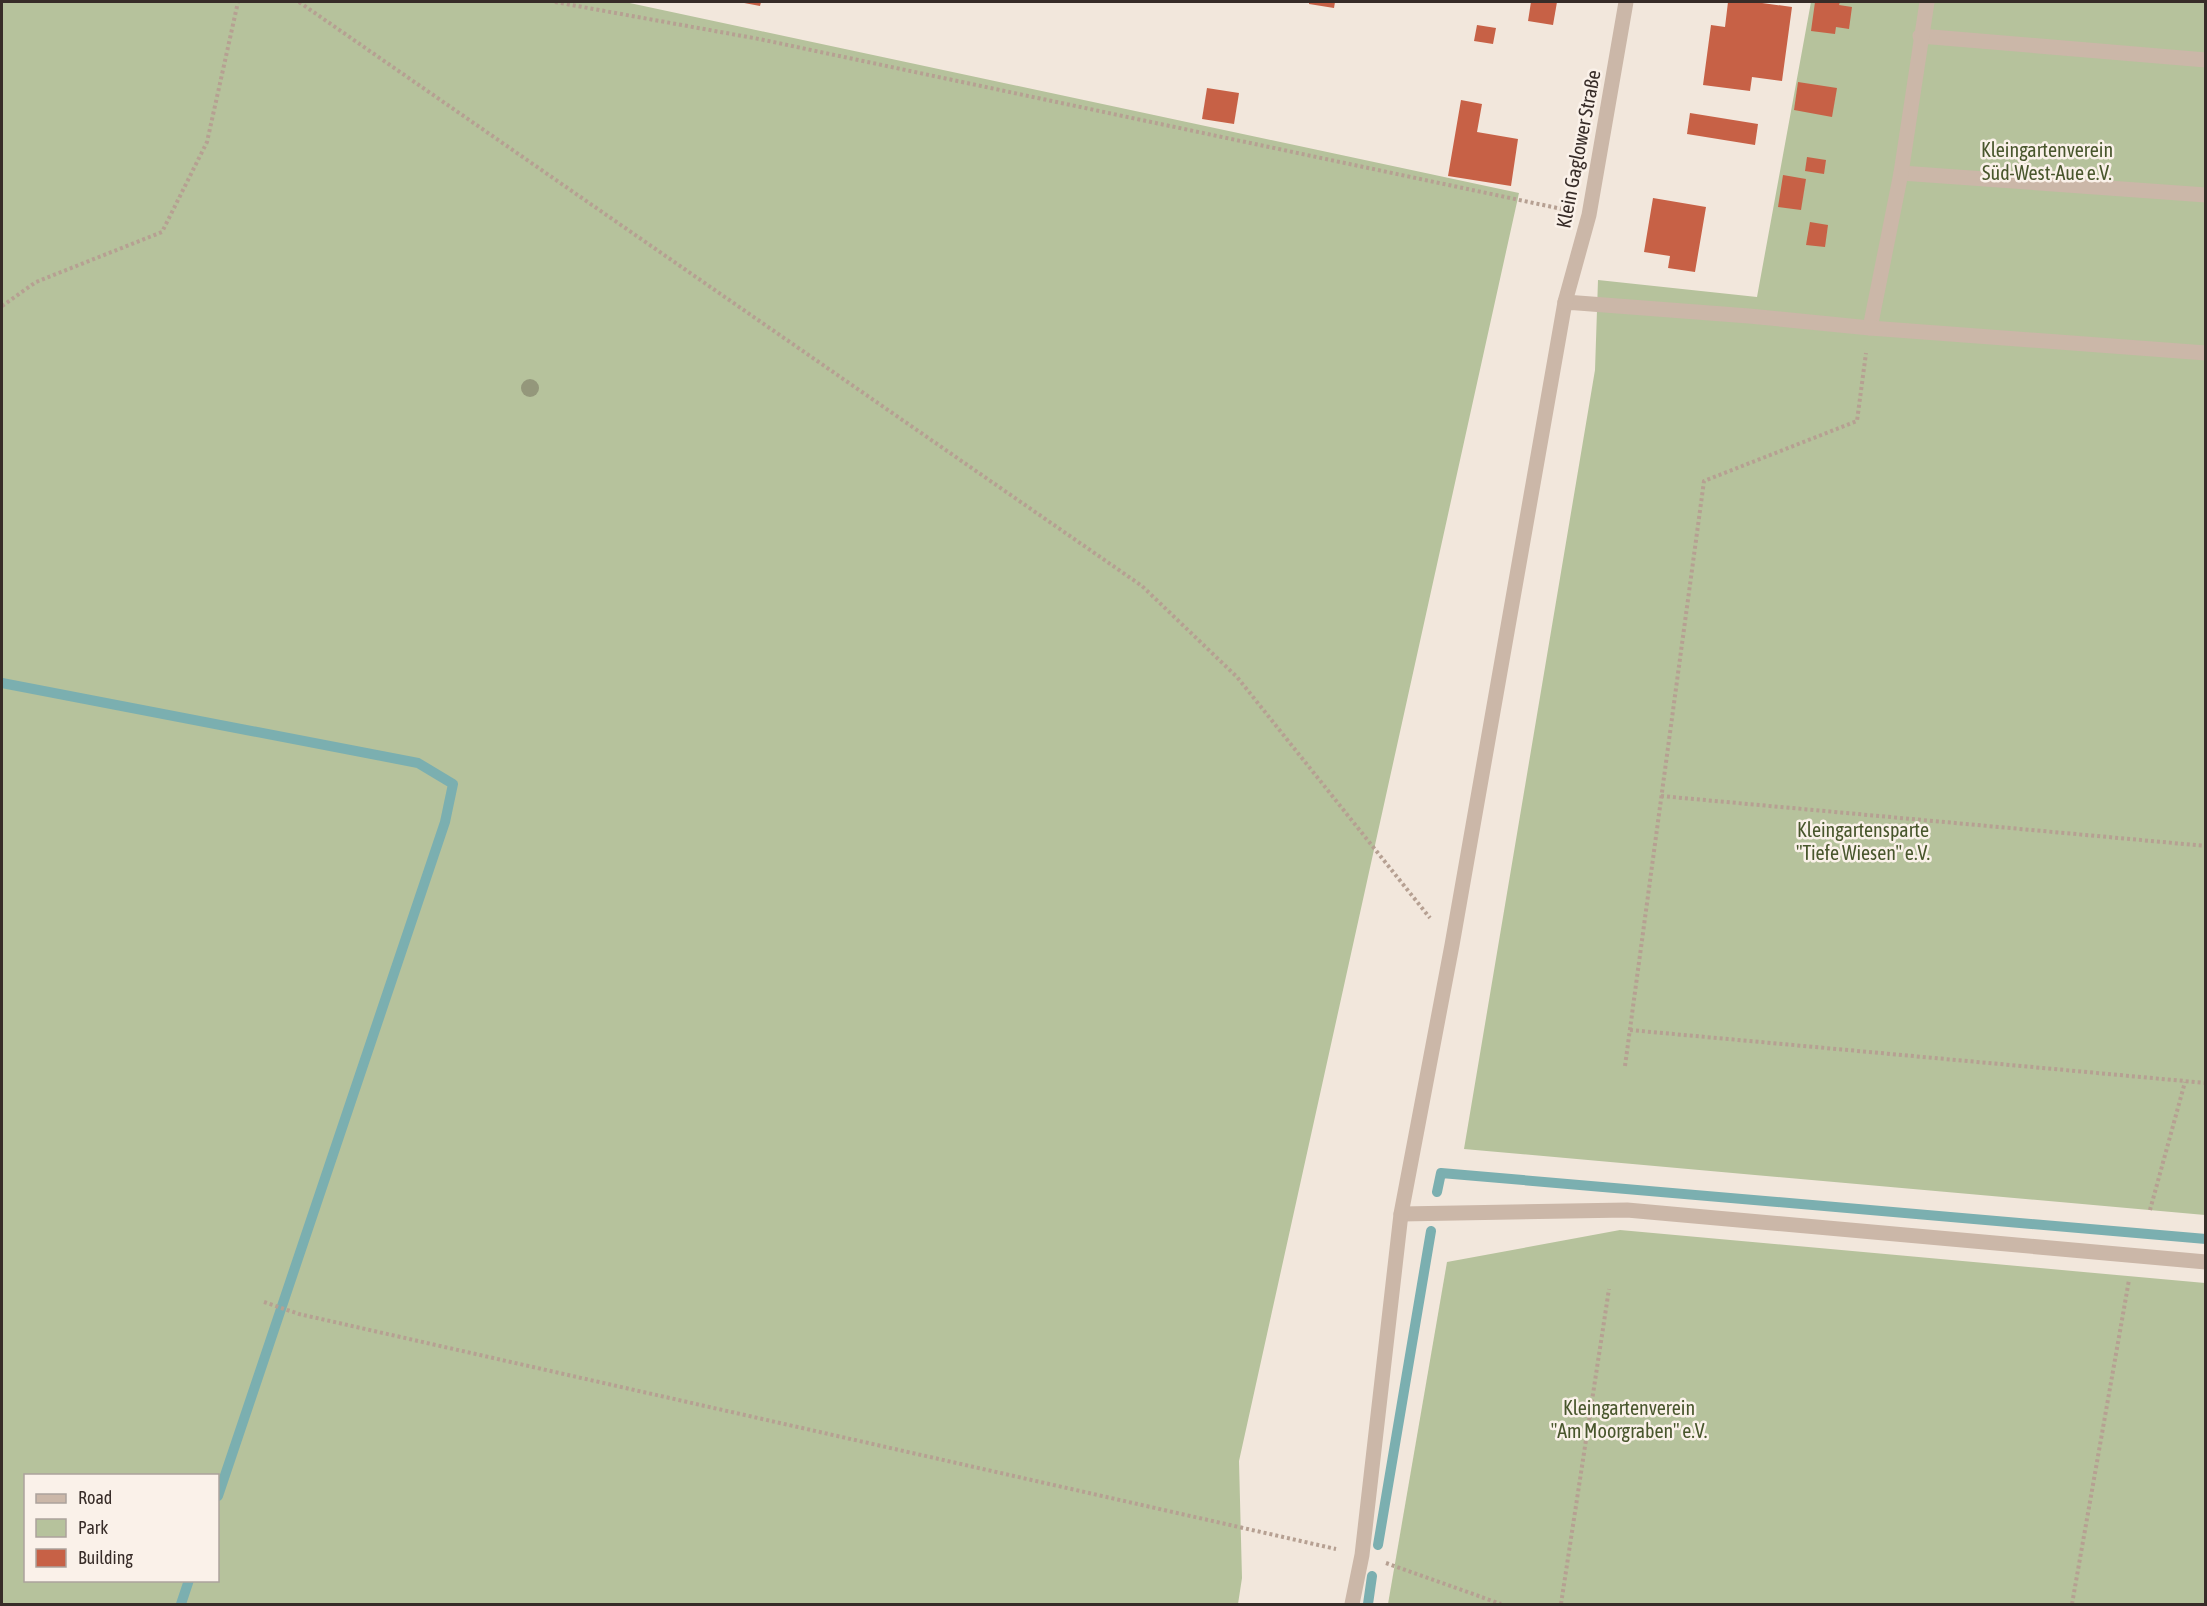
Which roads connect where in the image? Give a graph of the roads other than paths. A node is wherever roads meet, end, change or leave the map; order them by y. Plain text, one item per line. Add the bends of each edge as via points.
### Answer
1 (1626, 2) edge
2 (1927, 2) edge
3 (1920, 36) junction
4 (2205, 60) edge
5 (1902, 173) junction
6 (2205, 195) edge
7 (1565, 302) junction
8 (1870, 328) junction
9 (2205, 353) edge
10 (1401, 1214) junction
11 (2205, 1262) edge
12 (1352, 1605) edge

1 - 7 street, Klein Gaglower Straße via 1589,215
2 - 3 street
3 - 4 street
3 - 5 street
5 - 6 street
5 - 8 street
7 - 8 street
7 - 10 street, Klein Gaglower Straße
8 - 9 street
10 - 11 street via 1627,1210
10 - 12 street, Klein Gaglower Straße via 1362,1555

